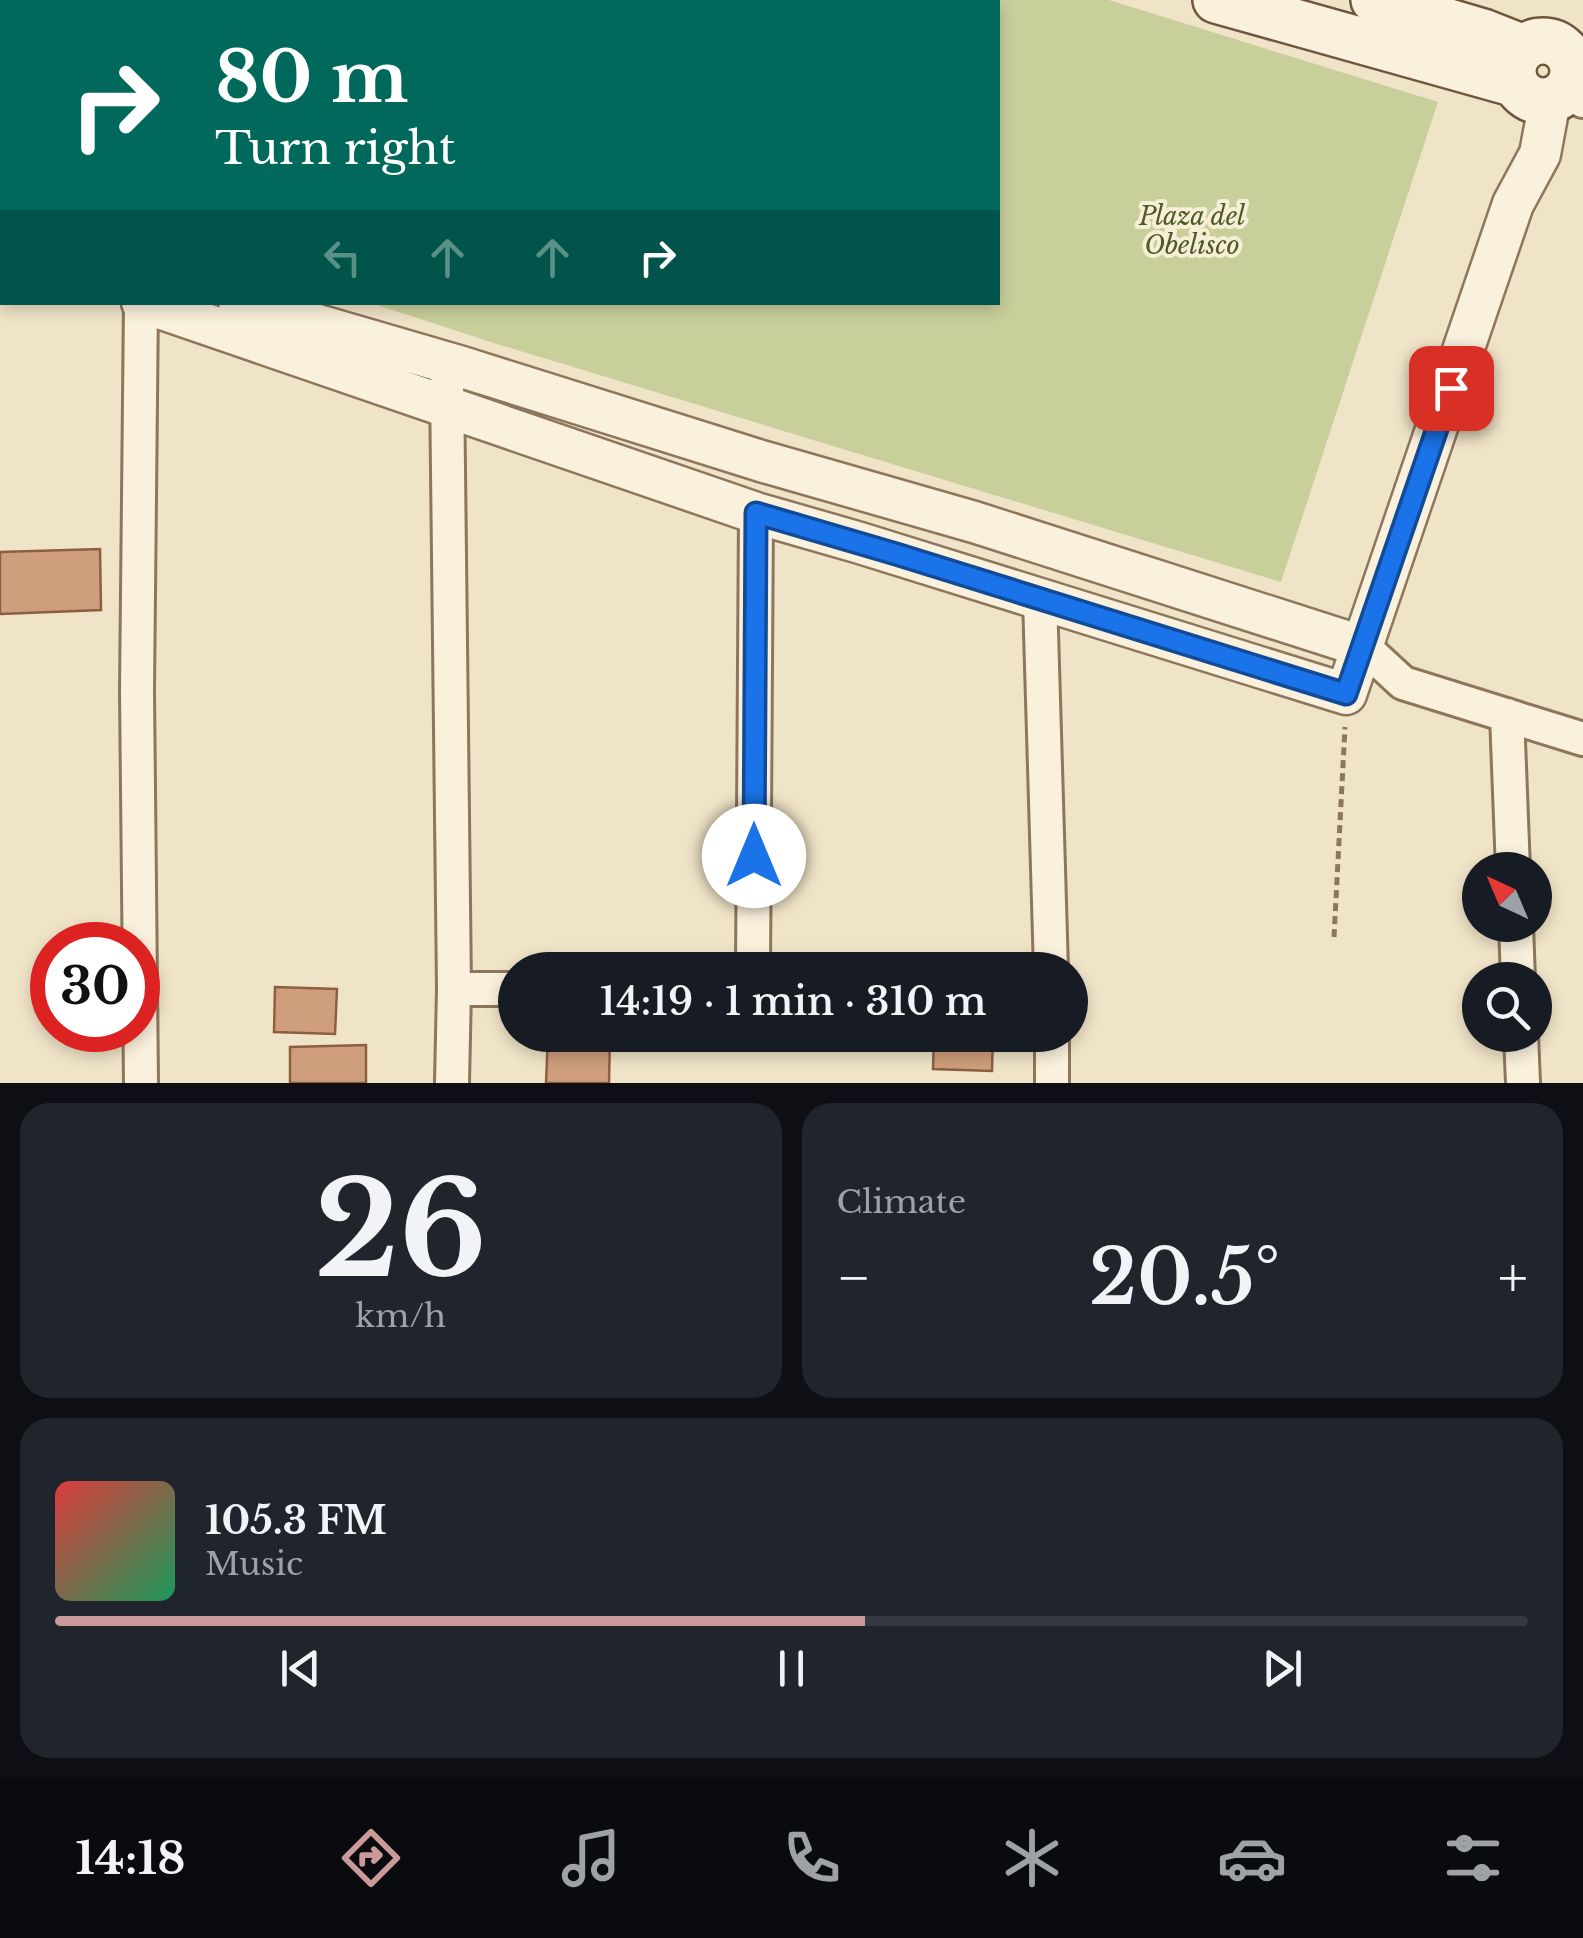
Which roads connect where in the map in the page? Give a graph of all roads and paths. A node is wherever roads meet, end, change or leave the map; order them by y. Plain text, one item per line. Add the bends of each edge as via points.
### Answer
1 (1216, 0) edge
2 (1374, 0) edge
3 (1546, 0) edge
4 (1555, 70) edge
5 (142, 305) edge
6 (151, 305) edge
7 (248, 305) edge
8 (447, 362) junction
9 (446, 405) junction
10 (756, 513) junction
11 (1040, 598) junction
12 (1364, 647) junction
13 (1403, 684) junction
14 (1346, 694) junction
15 (1506, 715) junction
16 (1583, 739) edge
17 (1513, 852) edge
18 (1334, 936) dead end
19 (753, 952) edge
20 (1051, 952) edge
21 (498, 989) edge
22 (454, 990) junction
23 (1052, 1052) edge
24 (1522, 1052) edge
25 (141, 1083) edge
26 (452, 1083) edge
27 (1052, 1083) edge
28 (1523, 1083) edge

1 - 4 main road
2 - 4 main road via 1484,32
3 - 4 main road
4 - 12 street via 1515,145 1513,204
5 - 25 street
6 - 9 street
7 - 8 street
8 - 9 street
8 - 12 street
9 - 10 street
9 - 22 street
10 - 11 street
10 - 19 street
11 - 14 street
11 - 20 street
12 - 13 street
12 - 14 street
13 - 14 street
13 - 15 street
14 - 18 path
15 - 16 street
15 - 17 street
21 - 22 street
22 - 26 street
23 - 27 street
24 - 28 street

